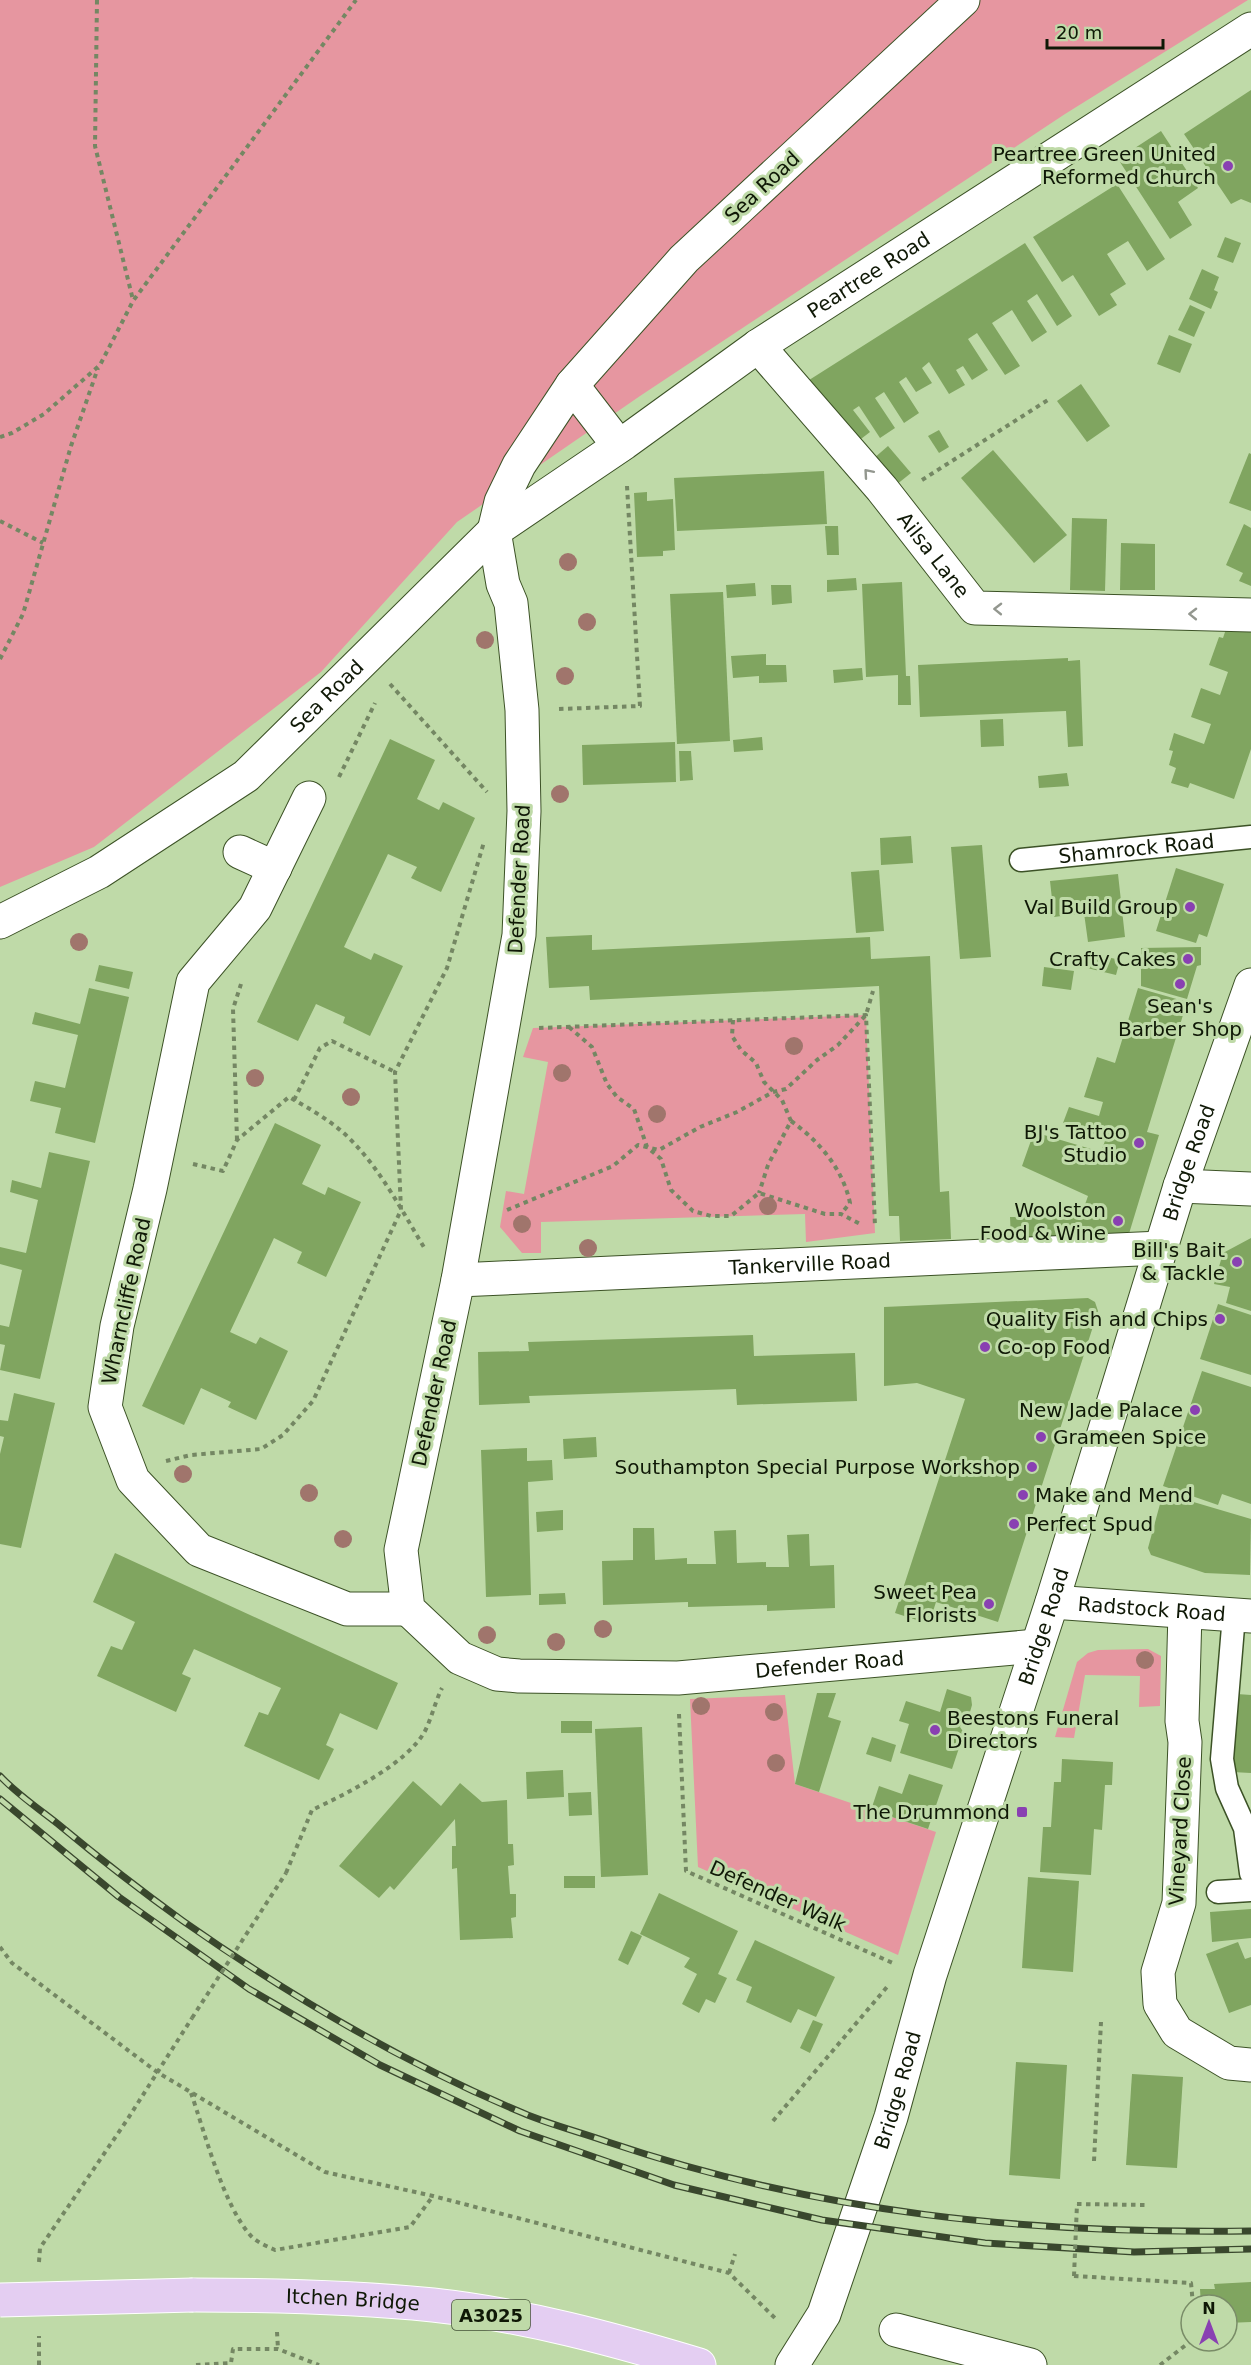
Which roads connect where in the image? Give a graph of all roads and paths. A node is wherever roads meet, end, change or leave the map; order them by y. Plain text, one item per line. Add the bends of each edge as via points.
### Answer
1 (97, 0) edge
2 (356, 0) edge
3 (963, 0) edge
4 (1251, 29) edge
5 (133, 301) junction
6 (758, 346) junction
7 (99, 365) junction
8 (572, 386) junction
9 (1051, 398) dead end
10 (0, 437) edge
11 (622, 445) junction
12 (891, 500) junction
13 (0, 521) edge
14 (494, 531) junction
15 (43, 543) junction
16 (1251, 615) edge
17 (0, 659) edge
18 (376, 669) junction
19 (522, 710) junction
20 (523, 795) junction
21 (309, 798) joint
22 (486, 835) dead end
23 (1251, 837) edge
24 (240, 852) dead end
25 (1021, 860) dead end
26 (275, 868) junction
27 (0, 921) edge
28 (246, 973) dead end
29 (1251, 985) edge
30 (873, 992) dead end
31 (866, 1015) junction
32 (733, 1020) junction
33 (569, 1027) junction
34 (503, 1029) junction
35 (395, 1072) junction
36 (773, 1092) junction
37 (294, 1100) junction
38 (791, 1121) junction
39 (237, 1140) junction
40 (647, 1146) junction
41 (157, 1156) junction
42 (1180, 1186) junction
43 (1251, 1189) edge
44 (759, 1193) junction
45 (401, 1210) junction
46 (841, 1214) junction
47 (468, 1226) junction
48 (1161, 1248) junction
49 (457, 1288) junction
50 (129, 1469) junction
51 (1052, 1602) junction
52 (408, 1609) junction
53 (1185, 1612) junction
54 (1243, 1615) edge
55 (1037, 1646) junction
56 (460, 1658) junction
57 (678, 1678) junction
58 (1251, 1873) edge
59 (1251, 1890) edge
60 (1218, 1892) dead end
61 (0, 1947) edge
62 (917, 1972) junction
63 (1101, 2022) dead end
64 (1251, 2065) edge
65 (158, 2072) junction
66 (191, 2093) junction
67 (773, 2121) dead end
68 (1094, 2161) dead end
69 (432, 2196) junction
70 (1146, 2205) dead end
71 (40, 2248) dead end
72 (735, 2254) dead end
73 (729, 2273) junction
74 (1192, 2293) edge
75 (0, 2300) edge
76 (896, 2330) dead end
77 (1179, 2350) edge
78 (798, 2356) edge
79 (196, 2365) edge
80 (319, 2365) edge
81 (699, 2365) edge
82 (1030, 2365) edge
83 (1160, 2365) edge

1 - 5 path via 95,146
2 - 5 path
3 - 8 street, Sea Road via 684,259
4 - 6 street, Peartree Road
5 - 7 path
6 - 11 street, Peartree Road
12 -> 6 street, Ailsa Lane
7 - 10 path via 44,414
7 - 15 path
8 - 11 street
8 - 14 street, Sea Road via 519,465 501,502
9 - 12 path
11 - 14 street, Peartree Road
11 - 19 path via 639,706
16 -> 12 street, Ailsa Lane via 975,608
13 - 15 path
14 - 18 street, Sea Road
14 - 19 street, Defender Road via 503,584 511,603
15 - 17 path via 23,614
18 - 20 path via 496,802
18 - 21 path via 326,804
18 - 27 street, Sea Road via 246,776 99,872
19 - 20 street, Defender Road
20 - 34 street, Defender Road via 519,935
21 - 26 street, Wharncliffe Road
22 - 35 path via 447,968
23 - 25 lane, Shamrock Road
24 - 26 street
26 - 41 street, Wharncliffe Road via 255,908 194,982
28 - 39 path via 233,1009
29 - 42 street, Bridge Road
30 - 31 path
31 - 32 path
31 - 36 path via 838,1045 786,1089
31 - 46 path via 875,1233
32 - 33 path
32 - 36 path via 732,1036 756,1063
33 - 34 path
33 - 40 path via 592,1047 607,1084 617,1097 634,1109
34 - 47 street, Defender Road
35 - 37 path via 332,1041 320,1048
35 - 45 path
36 - 38 path via 782,1100
36 - 40 path via 659,1150
37 - 39 path via 289,1096
37 - 45 path via 317,1112 349,1138 372,1164
38 - 44 path via 768,1165
38 - 46 path via 808,1134 844,1177 850,1203
39 - 41 path via 224,1171
40 - 44 path via 661,1159 671,1190 693,1211 732,1216
40 - 47 path via 638,1145 613,1166
41 - 50 street, Wharncliffe Road via 117,1326 105,1407
42 - 43 street
42 - 48 street, Bridge Road
44 - 46 path via 825,1214
45 - 49 path
45 - 50 path via 313,1401 283,1435 261,1449 191,1455
47 - 49 street, Defender Road
48 - 49 street, Tankerville Road
48 - 51 street, Bridge Road
49 - 52 street, Defender Road via 401,1550
50 - 52 street, Wharncliffe Road via 133,1480 199,1550 347,1609
51 - 53 street, Radstock Road
51 - 55 street, Bridge Road
52 - 56 street, Defender Road
53 - 54 street, Radstock Road
53 - 64 street, Vineyard Close via 1179,1903 1158,1972 1160,2004 1177,2032 1228,2063
54 - 58 lane via 1222,1759 1227,1788 1245,1828
55 - 57 street, Defender Road
55 - 62 street, Bridge Road
56 - 57 street, Defender Road via 496,1674
56 - 65 path, bridge via 441,1690 424,1733 392,1765 312,1810 286,1873
57 - 62 path, Defender Walk via 686,1871
59 - 60 lane
61 - 65 path via 12,1963
62 - 67 path
62 - 78 street, Bridge Road via 891,2117 824,2314
63 - 68 path
65 - 66 path
65 - 71 path
66 - 69 path via 325,2172
66 - 69 path via 231,2205 251,2236 275,2250 410,2227
69 - 73 path
70 - 74 path, bridge via 1077,2204 1074,2276 1191,2283
72 - 73 path
73 - 78 path
75 - 81 main road, Itchen Bridge / A3025, bridge via 277,2295 435,2305 596,2336
76 - 82 street
77 - 83 path
79 - 80 path via 231,2363 233,2349 278,2349

